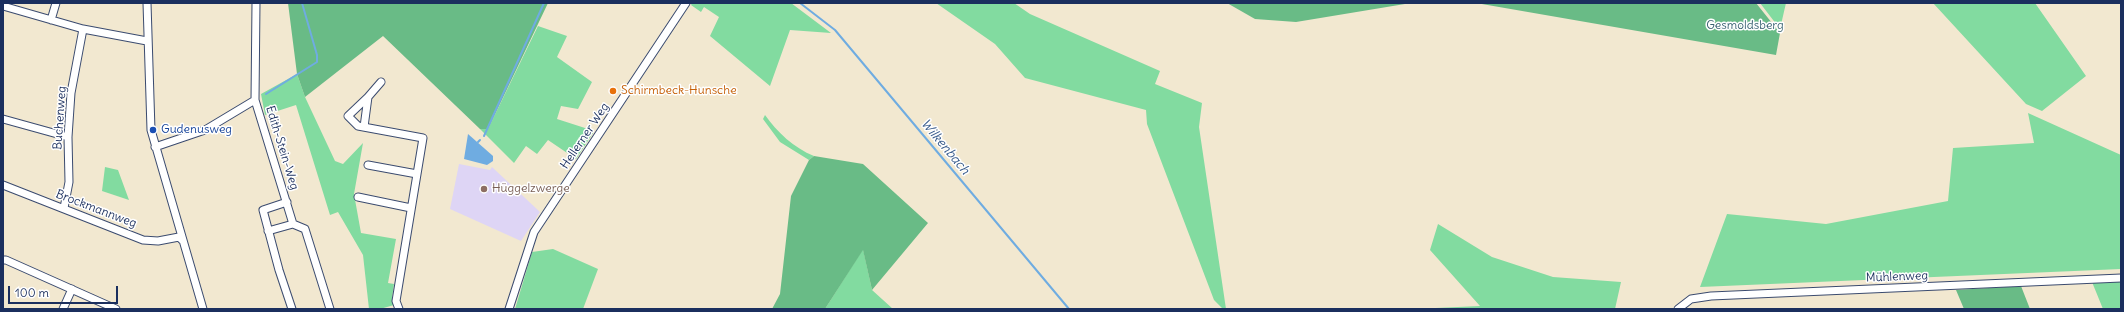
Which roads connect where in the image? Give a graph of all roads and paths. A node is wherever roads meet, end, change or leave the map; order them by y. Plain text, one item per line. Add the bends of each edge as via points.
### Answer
1 (56, 3) edge
2 (147, 3) edge
3 (256, 3) edge
4 (686, 3) edge
5 (3, 6) edge
6 (51, 20) junction
7 (83, 29) junction
8 (147, 41) junction
9 (381, 82) dead end
10 (368, 97) junction
11 (255, 100) junction
12 (3, 119) edge
13 (364, 127) junction
14 (68, 137) junction
15 (155, 147) junction
16 (368, 165) dead end
17 (417, 174) junction
18 (3, 185) edge
19 (358, 197) dead end
20 (287, 202) junction
21 (64, 208) junction
22 (411, 208) junction
23 (293, 224) junction
24 (268, 231) junction
25 (182, 240) junction
26 (3, 260) edge
27 (2121, 278) edge
28 (72, 289) junction
29 (63, 309) edge
30 (116, 309) edge
31 (203, 309) edge
32 (292, 309) edge
33 (330, 309) edge
34 (399, 309) edge
35 (509, 309) edge
36 (1678, 309) edge

1 - 6 street
2 - 8 street
3 - 11 street, Edith-Stein-Weg
4 - 35 street, Hellerner Weg via 534,232
5 - 6 street
6 - 7 street
7 - 8 street
7 - 14 street, Buchenweg via 71,93
8 - 15 street via 150,120
9 - 10 street
10 - 13 street
10 - 13 street via 348,116 358,126
11 - 15 street via 205,130
11 - 20 street, Edith-Stein-Weg
12 - 14 street
13 - 17 street via 423,138
14 - 21 street, Buchenweg via 69,182
15 - 25 street
16 - 17 street
17 - 22 street
18 - 21 street, Brockmannweg
19 - 22 street
20 - 23 street, Edith-Stein-Weg
20 - 24 street, Edith-Stein-Weg via 263,210
21 - 25 street, Brockmannweg via 143,240
22 - 34 street via 396,301
23 - 24 street
23 - 33 street via 305,229
24 - 32 street, Edith-Stein-Weg
25 - 31 street
26 - 28 street
27 - 36 street, Mühlenweg via 1711,296 1691,300
28 - 29 street
28 - 30 street

